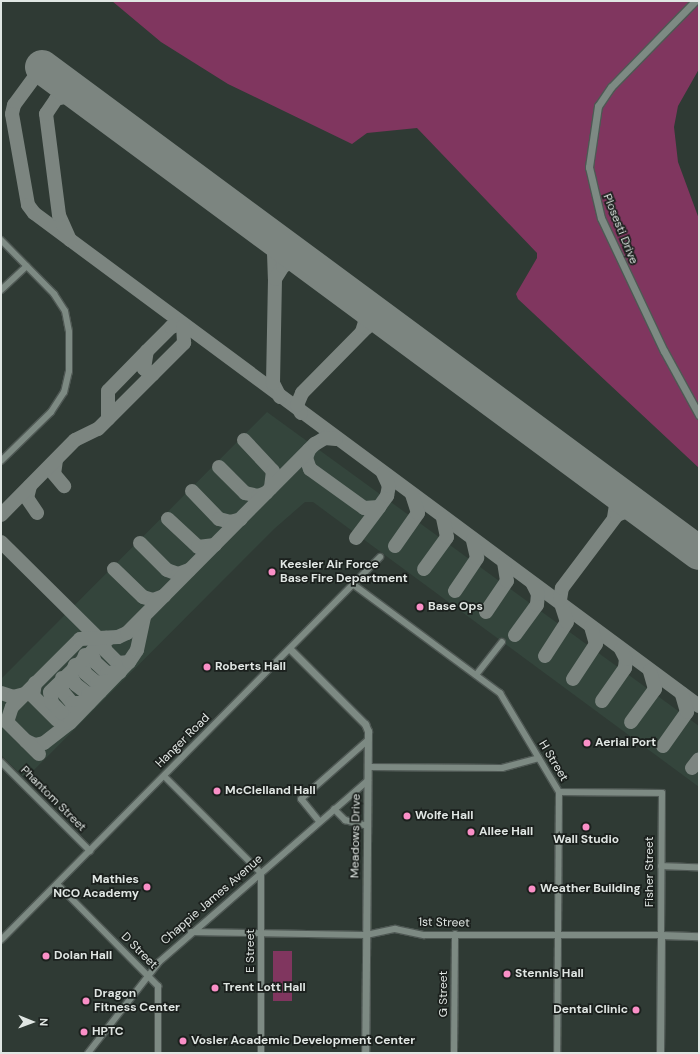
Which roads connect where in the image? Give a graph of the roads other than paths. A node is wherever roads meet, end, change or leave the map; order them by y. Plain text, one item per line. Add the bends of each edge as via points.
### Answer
1 (695, 1) edge
2 (1, 240) edge
3 (27, 266) junction
4 (1, 290) edge
5 (699, 415) edge
6 (1, 461) edge
7 (380, 557) dead end
8 (354, 585) junction
9 (502, 642) dead end
10 (291, 650) junction
11 (476, 675) junction
12 (368, 740) junction
13 (539, 758) junction
14 (1, 762) edge
15 (368, 767) junction
16 (164, 776) junction
17 (368, 780) junction
18 (559, 792) junction
19 (334, 809) junction
20 (319, 822) junction
21 (367, 826) junction
22 (90, 850) junction
23 (662, 866) junction
24 (699, 867) edge
25 (262, 873) junction
26 (57, 884) junction
27 (191, 932) junction
28 (262, 934) junction
29 (455, 934) junction
30 (366, 935) junction
31 (558, 935) junction
32 (661, 936) junction
33 (699, 936) edge
34 (1, 940) edge
35 (148, 974) junction
36 (88, 1053) edge
37 (158, 1053) edge
38 (261, 1053) edge
39 (365, 1053) edge
40 (454, 1053) edge
41 (557, 1053) edge
42 (660, 1053) edge

1 - 5 street, Plosesti Drive via 611,87 598,106 589,167 601,218 664,351
2 - 3 street
3 - 4 street
3 - 6 street via 64,311 70,332 69,371 60,400
7 - 8 street, Hanger Road
8 - 10 street, Hanger Road
8 - 11 street, H Street
9 - 11 street
10 - 12 street, Meadows Drive via 365,724
10 - 16 street, Hanger Road
11 - 13 street, H Street via 500,693
12 - 15 street, Meadows Drive
12 - 20 street via 301,799
13 - 15 street via 502,768
13 - 18 street, H Street
14 - 22 street, Phantom Street
15 - 17 street, Meadows Drive
16 - 22 street, Hanger Road
16 - 25 street
17 - 19 street, Chappie James Avenue
17 - 21 street, Meadows Drive
18 - 23 street, Fisher Street via 662,793
18 - 31 street, H Street
19 - 20 street, Chappie James Avenue
19 - 21 street via 345,820
20 - 25 street, Chappie James Avenue
21 - 30 street, Meadows Drive
22 - 26 street, Hanger Road
23 - 24 street
23 - 32 street, Fisher Street
25 - 27 street, Chappie James Avenue
25 - 28 street, E Street
26 - 34 street, Hanger Road
26 - 35 street, D Street
27 - 28 street, 1st Street
27 - 35 street, Chappie James Avenue
28 - 30 street, 1st Street
28 - 38 street, E Street
29 - 30 street, 1st Street via 418,934 395,929
29 - 31 street, 1st Street
29 - 40 street, G Street
30 - 39 street, Meadows Drive
31 - 32 street, 1st Street
31 - 41 street, H Street
32 - 33 street, 1st Street
32 - 42 street, Fisher Street
35 - 36 street, Chappie James Avenue
35 - 37 street, D Street via 159,994

